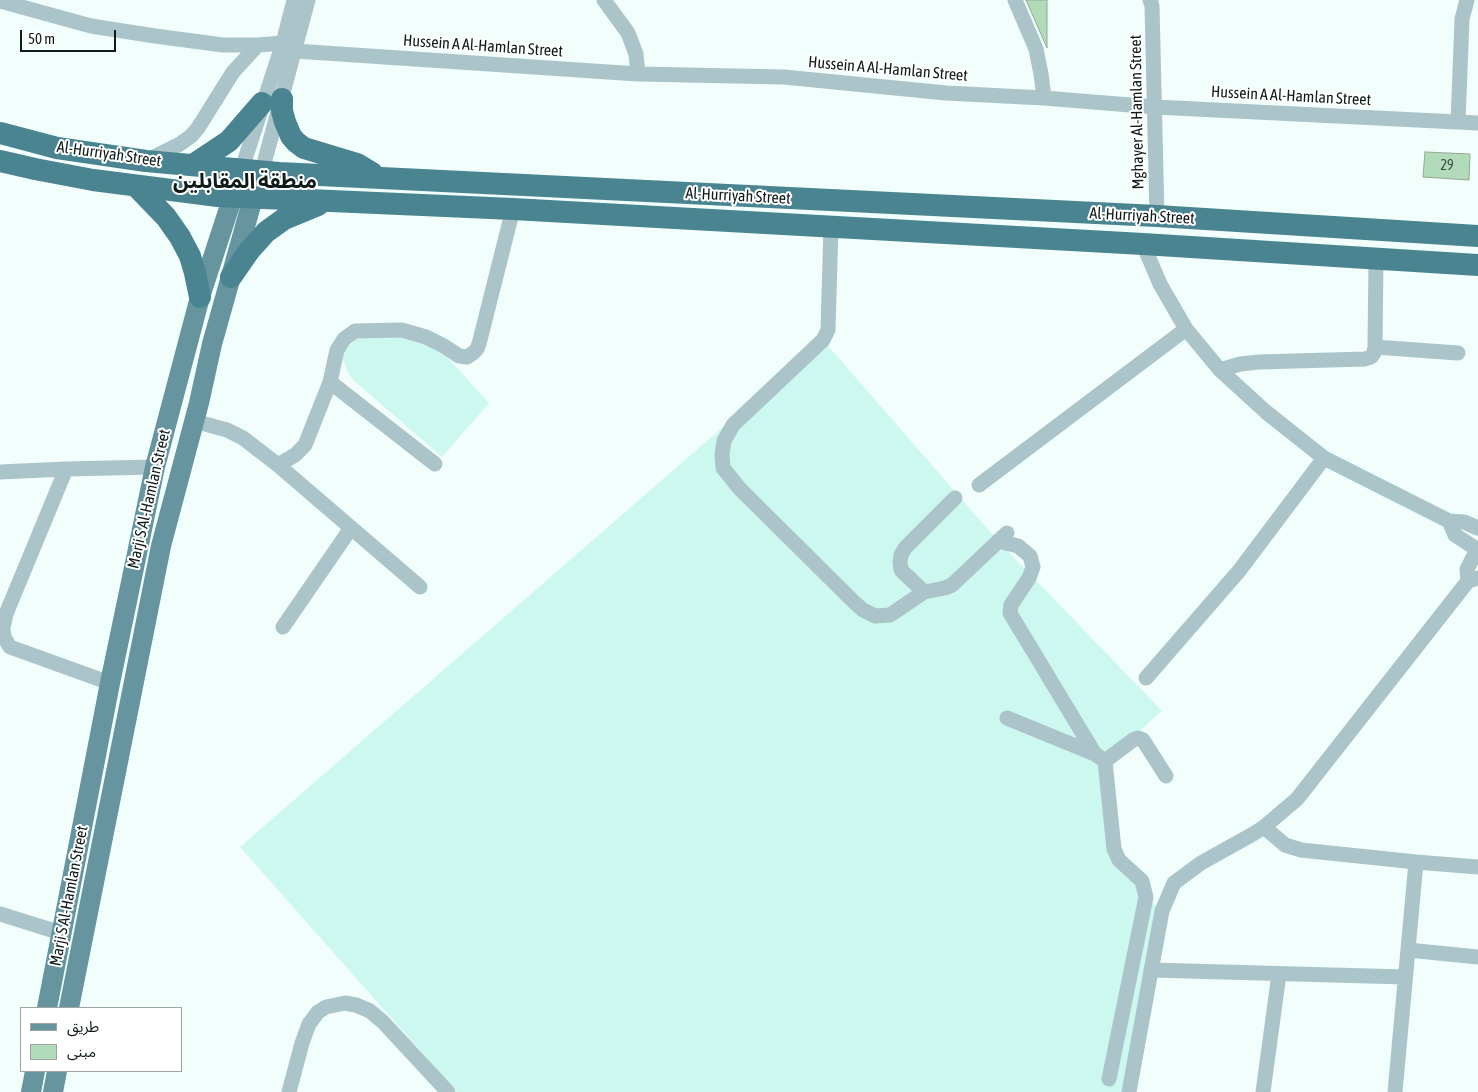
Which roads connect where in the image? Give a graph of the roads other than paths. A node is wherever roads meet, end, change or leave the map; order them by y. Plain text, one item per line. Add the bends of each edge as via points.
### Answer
1 (0, 0) edge
2 (294, 0) edge
3 (308, 0) edge
4 (604, 0) edge
5 (1015, 0) edge
6 (1455, 0) edge
7 (1467, 0) edge
8 (1152, 2) edge
9 (1462, 19) junction
10 (258, 45) junction
11 (289, 47) junction
12 (638, 74) junction
13 (1044, 98) junction
14 (272, 101) junction
15 (1155, 106) junction
16 (1458, 122) junction
17 (1478, 123) edge
18 (0, 133) edge
19 (0, 160) edge
20 (146, 161) junction
21 (193, 165) junction
22 (252, 171) junction
23 (379, 178) junction
24 (138, 187) junction
25 (243, 197) junction
26 (326, 201) junction
27 (513, 209) junction
28 (1157, 216) junction
29 (831, 227) junction
30 (1478, 236) edge
31 (1144, 244) junction
32 (1376, 259) junction
33 (1478, 265) edge
34 (231, 277) junction
35 (200, 298) junction
36 (1186, 329) junction
37 (1376, 347) junction
38 (1458, 353) dead end
39 (1220, 370) junction
40 (330, 382) junction
41 (194, 421) junction
42 (1324, 458) junction
43 (435, 464) dead end
44 (278, 465) junction
45 (66, 468) junction
46 (155, 468) junction
47 (0, 472) edge
48 (980, 485) dead end
49 (954, 498) dead end
50 (1448, 521) junction
51 (351, 528) junction
52 (1478, 528) edge
53 (1478, 549) edge
54 (1473, 580) edge
55 (420, 587) dead end
56 (924, 592) junction
57 (283, 627) dead end
58 (1146, 678) dead end
59 (110, 683) junction
60 (1007, 718) dead end
61 (1100, 757) junction
62 (1166, 776) dead end
63 (1264, 827) junction
64 (1416, 862) junction
65 (1478, 867) edge
66 (0, 914) edge
67 (61, 933) junction
68 (1408, 950) junction
69 (1478, 957) edge
70 (1152, 970) junction
71 (1279, 974) junction
72 (1405, 977) junction
73 (47, 1007) edge
74 (69, 1007) edge
75 (35, 1072) edge
76 (57, 1072) edge
77 (1109, 1079) dead end
78 (443, 1089) edge
79 (30, 1092) edge
80 (53, 1092) edge
81 (289, 1092) edge
82 (1129, 1092) edge
83 (1263, 1092) edge
84 (1395, 1092) edge

1 - 10 street, Hussein A Al-Hamlan Street via 110,30 223,45
2 - 11 street, Marji S Al-Hamlan Street
3 - 11 street, Marji S Al-Hamlan Street
4 - 12 street via 628,33 636,54
5 - 13 street via 1036,50
6 - 9 street
7 - 9 street
8 - 15 street, Mghayer Al-Hamlan Street
9 - 16 street
10 - 11 street, Hussein A Al-Hamlan Street
10 - 20 street via 233,72 191,136
11 - 12 street, Hussein A Al-Hamlan Street
11 - 14 street, Marji S Al-Hamlan Street
12 - 13 street, Hussein A Al-Hamlan Street via 784,78 946,93
13 - 15 street, Hussein A Al-Hamlan Street
14 - 21 highway via 229,141
14 - 22 street, Marji S Al-Hamlan Street
14 - 23 highway via 282,111 291,136 304,148 357,164
15 - 16 street, Hussein A Al-Hamlan Street
15 - 28 street, Mghayer Al-Hamlan Street
16 - 17 street, Hussein A Al-Hamlan Street
18 - 20 highway, Al-Hurriyah Street via 57,148
19 - 24 highway, Al-Hurriyah Street
20 - 21 highway, Al-Hurriyah Street
21 - 22 highway, Al-Hurriyah Street
22 - 23 highway, Al-Hurriyah Street
22 - 25 street, Marji S Al-Hamlan Street
23 - 28 highway, Al-Hurriyah Street
24 - 25 highway, Al-Hurriyah Street
24 - 35 highway via 180,237 190,256
25 - 26 highway, Al-Hurriyah Street
25 - 34 main road, Marji S Al-Hamlan Street
25 - 35 main road, Marji S Al-Hamlan Street
26 - 27 highway, Al-Hurriyah Street
26 - 34 highway via 284,219 266,232
27 - 29 highway, Al-Hurriyah Street
27 - 40 street via 479,344 473,353 466,357 458,356 426,337 402,330 355,331 337,350
28 - 30 highway, Al-Hurriyah Street
29 - 31 highway, Al-Hurriyah Street
29 - 56 street via 826,335 734,425 724,441 723,468 759,509 863,610 875,616 890,615
31 - 32 highway, Al-Hurriyah Street
31 - 36 street via 1160,284
32 - 33 highway, Al-Hurriyah Street
32 - 37 street
34 - 41 main road, Marji S Al-Hamlan Street
35 - 46 main road, Marji S Al-Hamlan Street
36 - 39 street
36 - 48 street
37 - 38 street
37 - 39 street via 1371,357 1365,359 1259,362
39 - 42 street
40 - 43 street
40 - 44 street via 304,446
41 - 44 street via 243,438
41 - 74 main road, Marji S Al-Hamlan Street via 161,546
42 - 50 street
42 - 58 street via 1239,571
44 - 51 street
45 - 46 street
45 - 47 street
45 - 59 street via 6,614 4,637 10,647
46 - 59 main road, Marji S Al-Hamlan Street
49 - 56 street via 901,556 901,570
50 - 52 street via 1464,522
50 - 53 street via 1455,535
51 - 55 street
51 - 57 street
53 - 54 street via 1467,569
54 - 63 street via 1296,798
56 - 61 street via 952,584 1002,537 1030,556 1033,567 1010,613
59 - 67 main road, Marji S Al-Hamlan Street
60 - 61 street
61 - 62 street via 1138,738 1143,740
61 - 77 street via 1114,849 1119,860 1142,881 1146,897
63 - 64 street via 1284,845 1293,848
63 - 70 street via 1201,863 1174,883 1162,911
64 - 65 street
64 - 68 street
66 - 67 street
67 - 73 main road, Marji S Al-Hamlan Street
68 - 69 street
68 - 72 street
70 - 71 street
70 - 82 street
71 - 72 street
71 - 83 street
72 - 84 street
75 - 79 main road
76 - 80 main road
78 - 81 street via 383,1022 370,1011 345,1003 326,1006 309,1024

